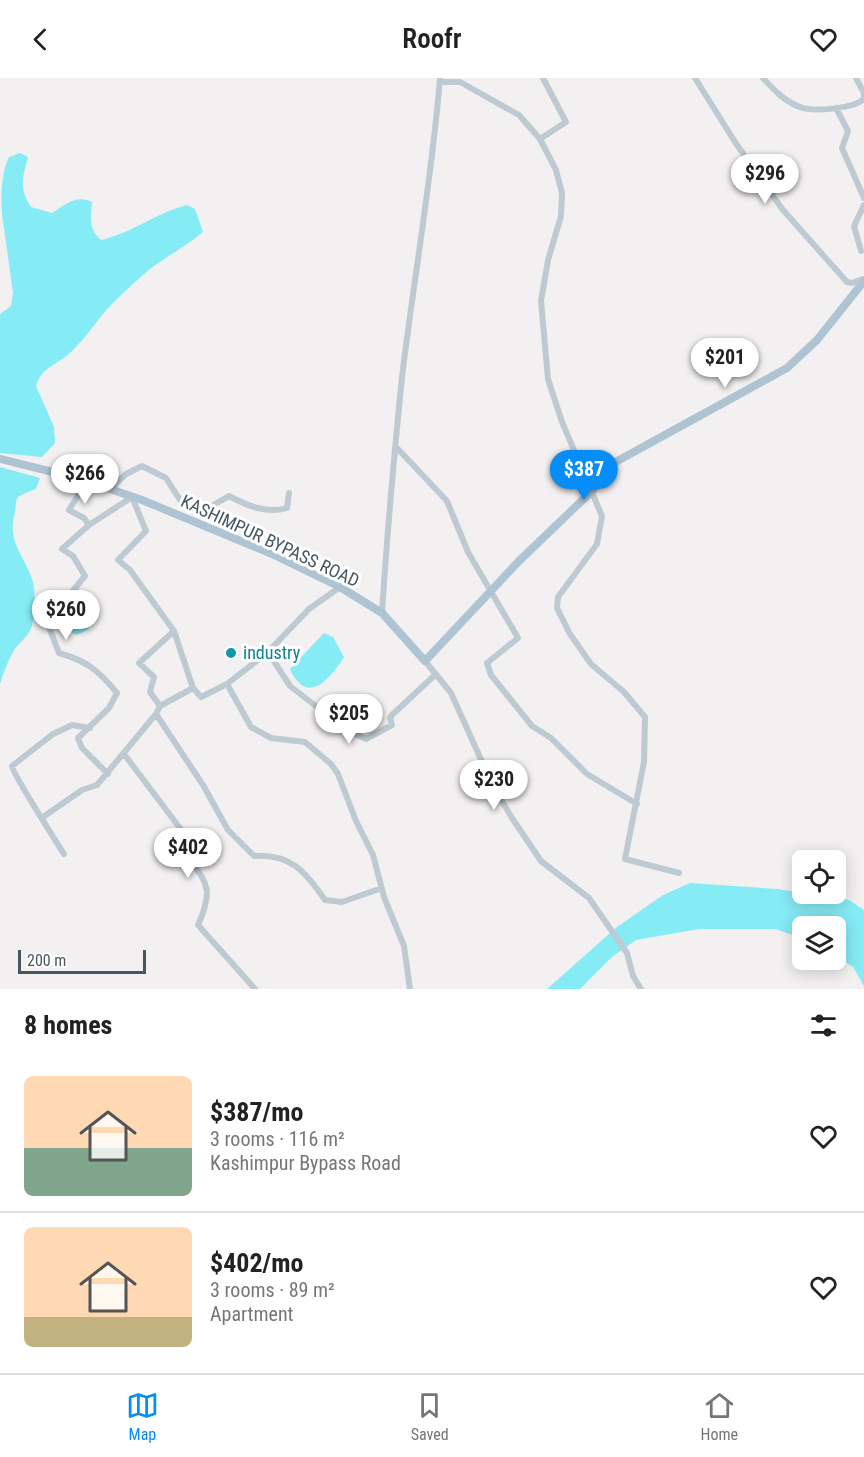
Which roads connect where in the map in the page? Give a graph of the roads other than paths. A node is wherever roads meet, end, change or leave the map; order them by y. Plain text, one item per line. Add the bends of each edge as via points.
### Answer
1 (543, 78) edge
2 (695, 78) edge
3 (763, 78) edge
4 (856, 78) edge
5 (440, 80) edge
6 (836, 108) junction
7 (540, 139) junction
8 (864, 198) edge
9 (864, 205) edge
10 (861, 251) dead end
11 (864, 280) edge
12 (397, 448) junction
13 (0, 459) edge
14 (87, 481) junction
15 (110, 489) junction
16 (593, 490) junction
17 (289, 493) dead end
18 (132, 497) junction
19 (89, 525) junction
20 (340, 587) junction
21 (491, 592) junction
22 (382, 614) junction
23 (174, 631) junction
24 (268, 652) junction
25 (425, 661) junction
26 (436, 674) junction
27 (227, 684) junction
28 (193, 688) junction
29 (160, 706) junction
30 (156, 714) junction
31 (90, 728) junction
32 (124, 754) junction
33 (108, 774) junction
34 (637, 804) junction
35 (43, 817) junction
36 (64, 854) dead end
37 (679, 873) dead end
38 (382, 888) junction
39 (255, 989) edge
40 (410, 989) edge
41 (641, 989) edge

1 - 7 street via 566,122
2 - 11 street via 790,219 847,282
3 - 6 street via 779,96 802,108
4 - 6 street via 864,99
5 - 7 street via 466,85 519,115
5 - 12 street via 421,254 402,377
6 - 8 street via 848,131 842,148
7 - 16 street via 556,170 562,193 561,216 541,301 548,379 562,422
9 - 10 street via 854,226
11 - 16 main road via 817,340 787,368 616,459
12 - 21 street via 447,501 468,552
12 - 22 street
13 - 14 main road, KASHIMPUR BYPASS ROAD
14 - 15 main road, KASHIMPUR BYPASS ROAD
14 - 19 street via 69,510
15 - 17 street via 142,466 166,478 180,500 194,507 210,507 230,496 257,509 276,511 287,508
15 - 18 main road, KASHIMPUR BYPASS ROAD
16 - 21 main road
16 - 34 street via 602,516 597,544 558,597 557,608 591,664 624,692 645,717 644,762
18 - 19 street
18 - 20 main road, KASHIMPUR BYPASS ROAD via 226,533
18 - 23 street via 146,531 118,560 130,570
19 - 31 street via 62,549 73,556 85,576 47,622 58,653 83,660 117,693
20 - 22 main road, KASHIMPUR BYPASS ROAD
20 - 24 street via 309,609
21 - 25 main road
21 - 34 street via 518,638 487,663 491,675 532,726 551,738 587,774
22 - 25 main road, KASHIMPUR BYPASS ROAD
23 - 28 street
23 - 29 street via 139,663 154,677 150,692
24 - 26 street via 290,686 348,731 366,739 392,725 392,715
24 - 27 street
25 - 26 street
26 - 41 street via 452,693 493,786 512,818 541,861 589,898 626,952
27 - 28 street via 201,697
27 - 38 street via 251,727 271,738 304,742 331,764 373,855
28 - 29 street
29 - 30 street
30 - 32 street
30 - 38 street via 228,830 254,856 273,855 291,862 310,878 325,900 342,902
31 - 33 street via 78,738 82,748
31 - 35 street via 72,725 53,734 12,766
32 - 33 street
32 - 39 street via 189,840 182,849 206,884 209,901 198,925
33 - 35 street via 97,785 82,790
34 - 37 street via 625,859
35 - 36 street
38 - 40 street via 404,946

